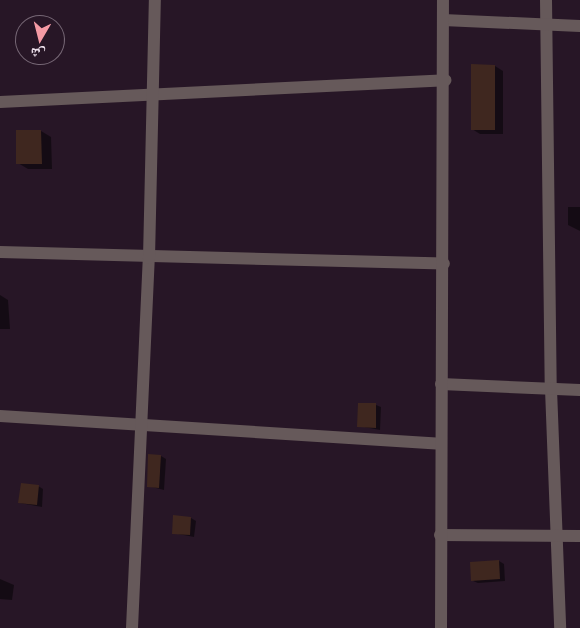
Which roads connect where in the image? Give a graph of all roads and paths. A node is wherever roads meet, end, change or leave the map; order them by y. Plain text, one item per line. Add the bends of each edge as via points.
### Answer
1 (155, 0) edge
2 (443, 0) edge
3 (546, 0) edge
4 (443, 20) junction
5 (546, 25) junction
6 (580, 26) edge
7 (445, 80) junction
8 (154, 95) junction
9 (0, 102) edge
10 (0, 252) edge
11 (149, 258) junction
12 (444, 264) junction
13 (441, 384) junction
14 (551, 389) junction
15 (580, 390) edge
16 (0, 416) edge
17 (142, 426) junction
18 (440, 444) junction
19 (440, 535) junction
20 (556, 536) junction
21 (580, 536) edge
22 (132, 628) edge
23 (441, 628) edge
24 (560, 628) edge

1 - 8 street
2 - 4 street
3 - 5 street
4 - 5 street
4 - 7 street
5 - 6 street
5 - 14 street
7 - 8 street
7 - 12 street
8 - 9 street
8 - 11 street
10 - 11 street
11 - 12 street
11 - 17 street
12 - 13 street
13 - 14 street
13 - 18 street
14 - 15 street
14 - 20 street
16 - 17 street
17 - 18 street
17 - 22 street
18 - 19 street
19 - 20 street
19 - 23 street
20 - 21 street
20 - 24 street

